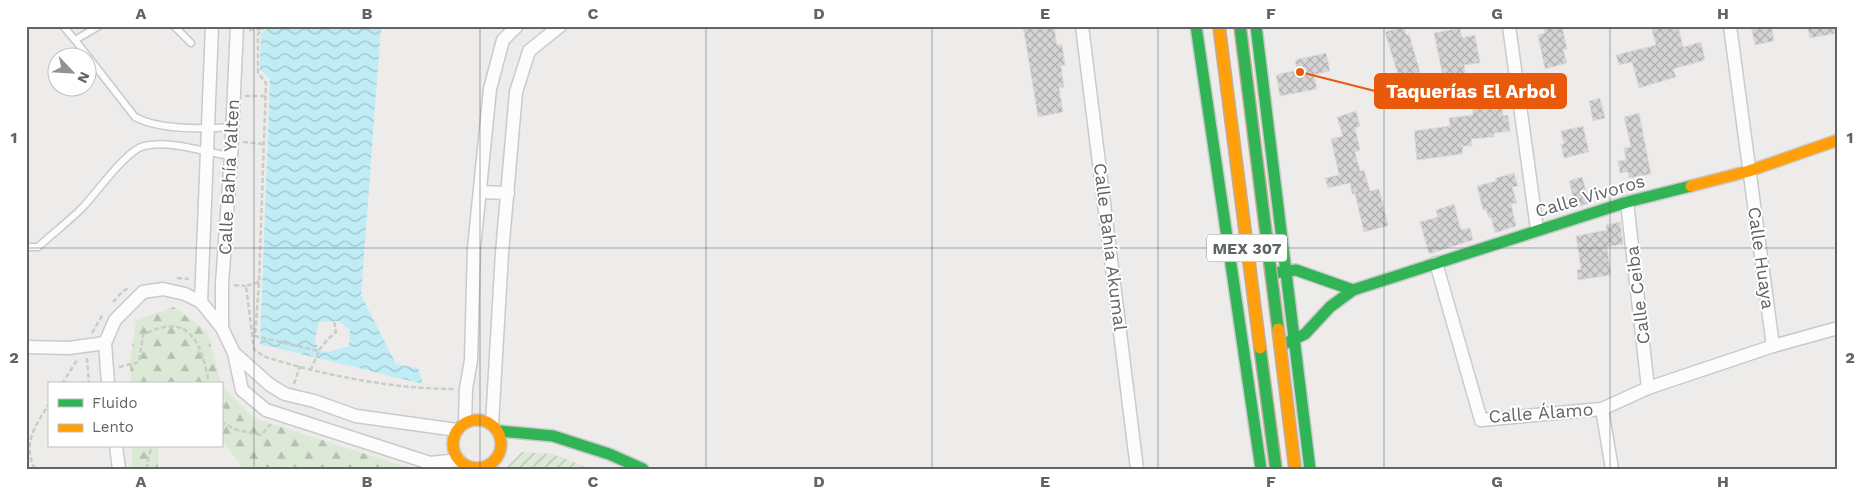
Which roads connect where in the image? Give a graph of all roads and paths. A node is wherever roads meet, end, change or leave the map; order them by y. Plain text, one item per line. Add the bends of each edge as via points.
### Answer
1 (62, 26) edge
2 (99, 26) edge
3 (174, 26) edge
4 (212, 26) edge
5 (237, 26) edge
6 (265, 26) edge
7 (517, 26) edge
8 (560, 26) edge
9 (1082, 26) edge
10 (1196, 26) edge
11 (1219, 26) edge
12 (1240, 26) edge
13 (1256, 26) edge
14 (1509, 26) edge
15 (1730, 26) edge
16 (75, 40) junction
17 (191, 43) dead end
18 (233, 96) junction
19 (266, 96) junction
20 (232, 127) junction
21 (207, 129) junction
22 (1838, 140) edge
23 (232, 142) junction
24 (264, 144) junction
25 (207, 153) junction
26 (232, 156) junction
27 (1749, 171) junction
28 (480, 192) junction
29 (508, 193) junction
30 (1627, 202) junction
31 (1537, 229) junction
32 (26, 247) edge
33 (1436, 263) junction
34 (1285, 271) junction
35 (259, 282) junction
36 (1353, 290) junction
37 (1236, 293) junction
38 (201, 302) junction
39 (334, 321) dead end
40 (222, 328) junction
41 (1838, 328) edge
42 (1242, 342) junction
43 (1294, 342) junction
44 (106, 343) junction
45 (86, 345) junction
46 (1773, 346) junction
47 (26, 347) edge
48 (319, 351) junction
49 (234, 353) junction
50 (312, 369) junction
51 (107, 371) junction
52 (63, 382) edge
53 (89, 382) edge
54 (108, 382) edge
55 (209, 382) edge
56 (1648, 388) junction
57 (466, 389) junction
58 (48, 406) edge
59 (1602, 409) junction
60 (461, 426) junction
61 (495, 428) junction
62 (31, 436) junction
63 (26, 439) edge
64 (116, 448) edge
65 (151, 448) edge
66 (459, 460) junction
67 (479, 468) edge
68 (35, 469) edge
69 (119, 469) edge
70 (147, 469) edge
71 (643, 469) edge
72 (1137, 469) edge
73 (1261, 469) edge
74 (1276, 469) edge
75 (1295, 469) edge
76 (1310, 469) edge
77 (1612, 469) edge

1 - 16 lane
2 - 16 lane
3 - 17 lane
4 - 21 street, Calle Bahía Yalten
5 - 18 street, Calle Bahía Yalten
6 - 19 path via 258,34 258,74 266,83
7 - 28 street via 503,40 490,89
8 - 29 street via 528,51 516,92
9 - 72 street, Calle Bahía Akumal
10 - 37 main road
11 - 74 main road, MEX 307, bridge
12 - 75 main road, MEX 307, bridge
13 - 34 main road
14 - 31 street
15 - 27 street, Calle Huaya
16 - 21 lane via 135,117 146,123
18 - 19 path
18 - 20 street, Calle Bahía Yalten
19 - 24 path
20 - 21 lane
20 - 23 street, Calle Bahía Yalten
21 - 25 street, Calle Bahía Yalten
22 - 27 main road, Calle Vivoros
23 - 24 path
23 - 26 street, Calle Bahía Yalten
24 - 35 path
25 - 26 lane
25 - 32 lane via 166,144 142,147 131,154 82,208 38,247
25 - 38 street, Calle Bahía Yalten
26 - 40 street, Calle Bahía Yalten via 222,284
27 - 30 main road, Calle Vivoros
27 - 46 street, Calle Huaya
28 - 29 street
28 - 57 street via 474,248 471,360
29 - 61 street
30 - 31 main road, Calle Vivoros
30 - 56 street, Calle Ceiba
31 - 33 main road, Calle Vivoros
33 - 36 main road, Calle Vivoros
33 - 59 street, Calle Álamo via 1481,420
34 - 36 main road via 1307,272
34 - 37 main road via 1262,275
34 - 43 main road
35 - 48 path via 255,336
35 - 50 path via 246,286 254,348 263,356
36 - 43 main road, Calle Vivoros
37 - 42 main road
38 - 40 street
38 - 44 street via 163,289 143,292 115,320
39 - 48 path via 336,332
40 - 49 street
41 - 46 street, Calle Álamo
42 - 43 main road via 1271,348
42 - 73 main road
43 - 76 main road
44 - 45 street
44 - 51 street
45 - 47 street
45 - 52 path
45 - 53 path
46 - 56 street, Calle Álamo
48 - 50 path
49 - 60 street via 285,394 314,400 356,416
49 - 66 street via 242,390 266,410 430,463
50 - 57 path via 345,378 433,389
51 - 54 street
51 - 55 path via 138,362 143,335 156,328 170,326 190,332 201,347
56 - 59 street, Calle Álamo
57 - 60 street
58 - 62 path
59 - 77 street
60 - 61 main road via 479,419
60 - 66 main road via 453,445
61 - 67 main road via 502,447 499,455 494,462
61 - 71 main road via 553,436
62 - 63 path
62 - 68 path via 30,458
64 - 69 street
65 - 70 path
66 - 67 main road

